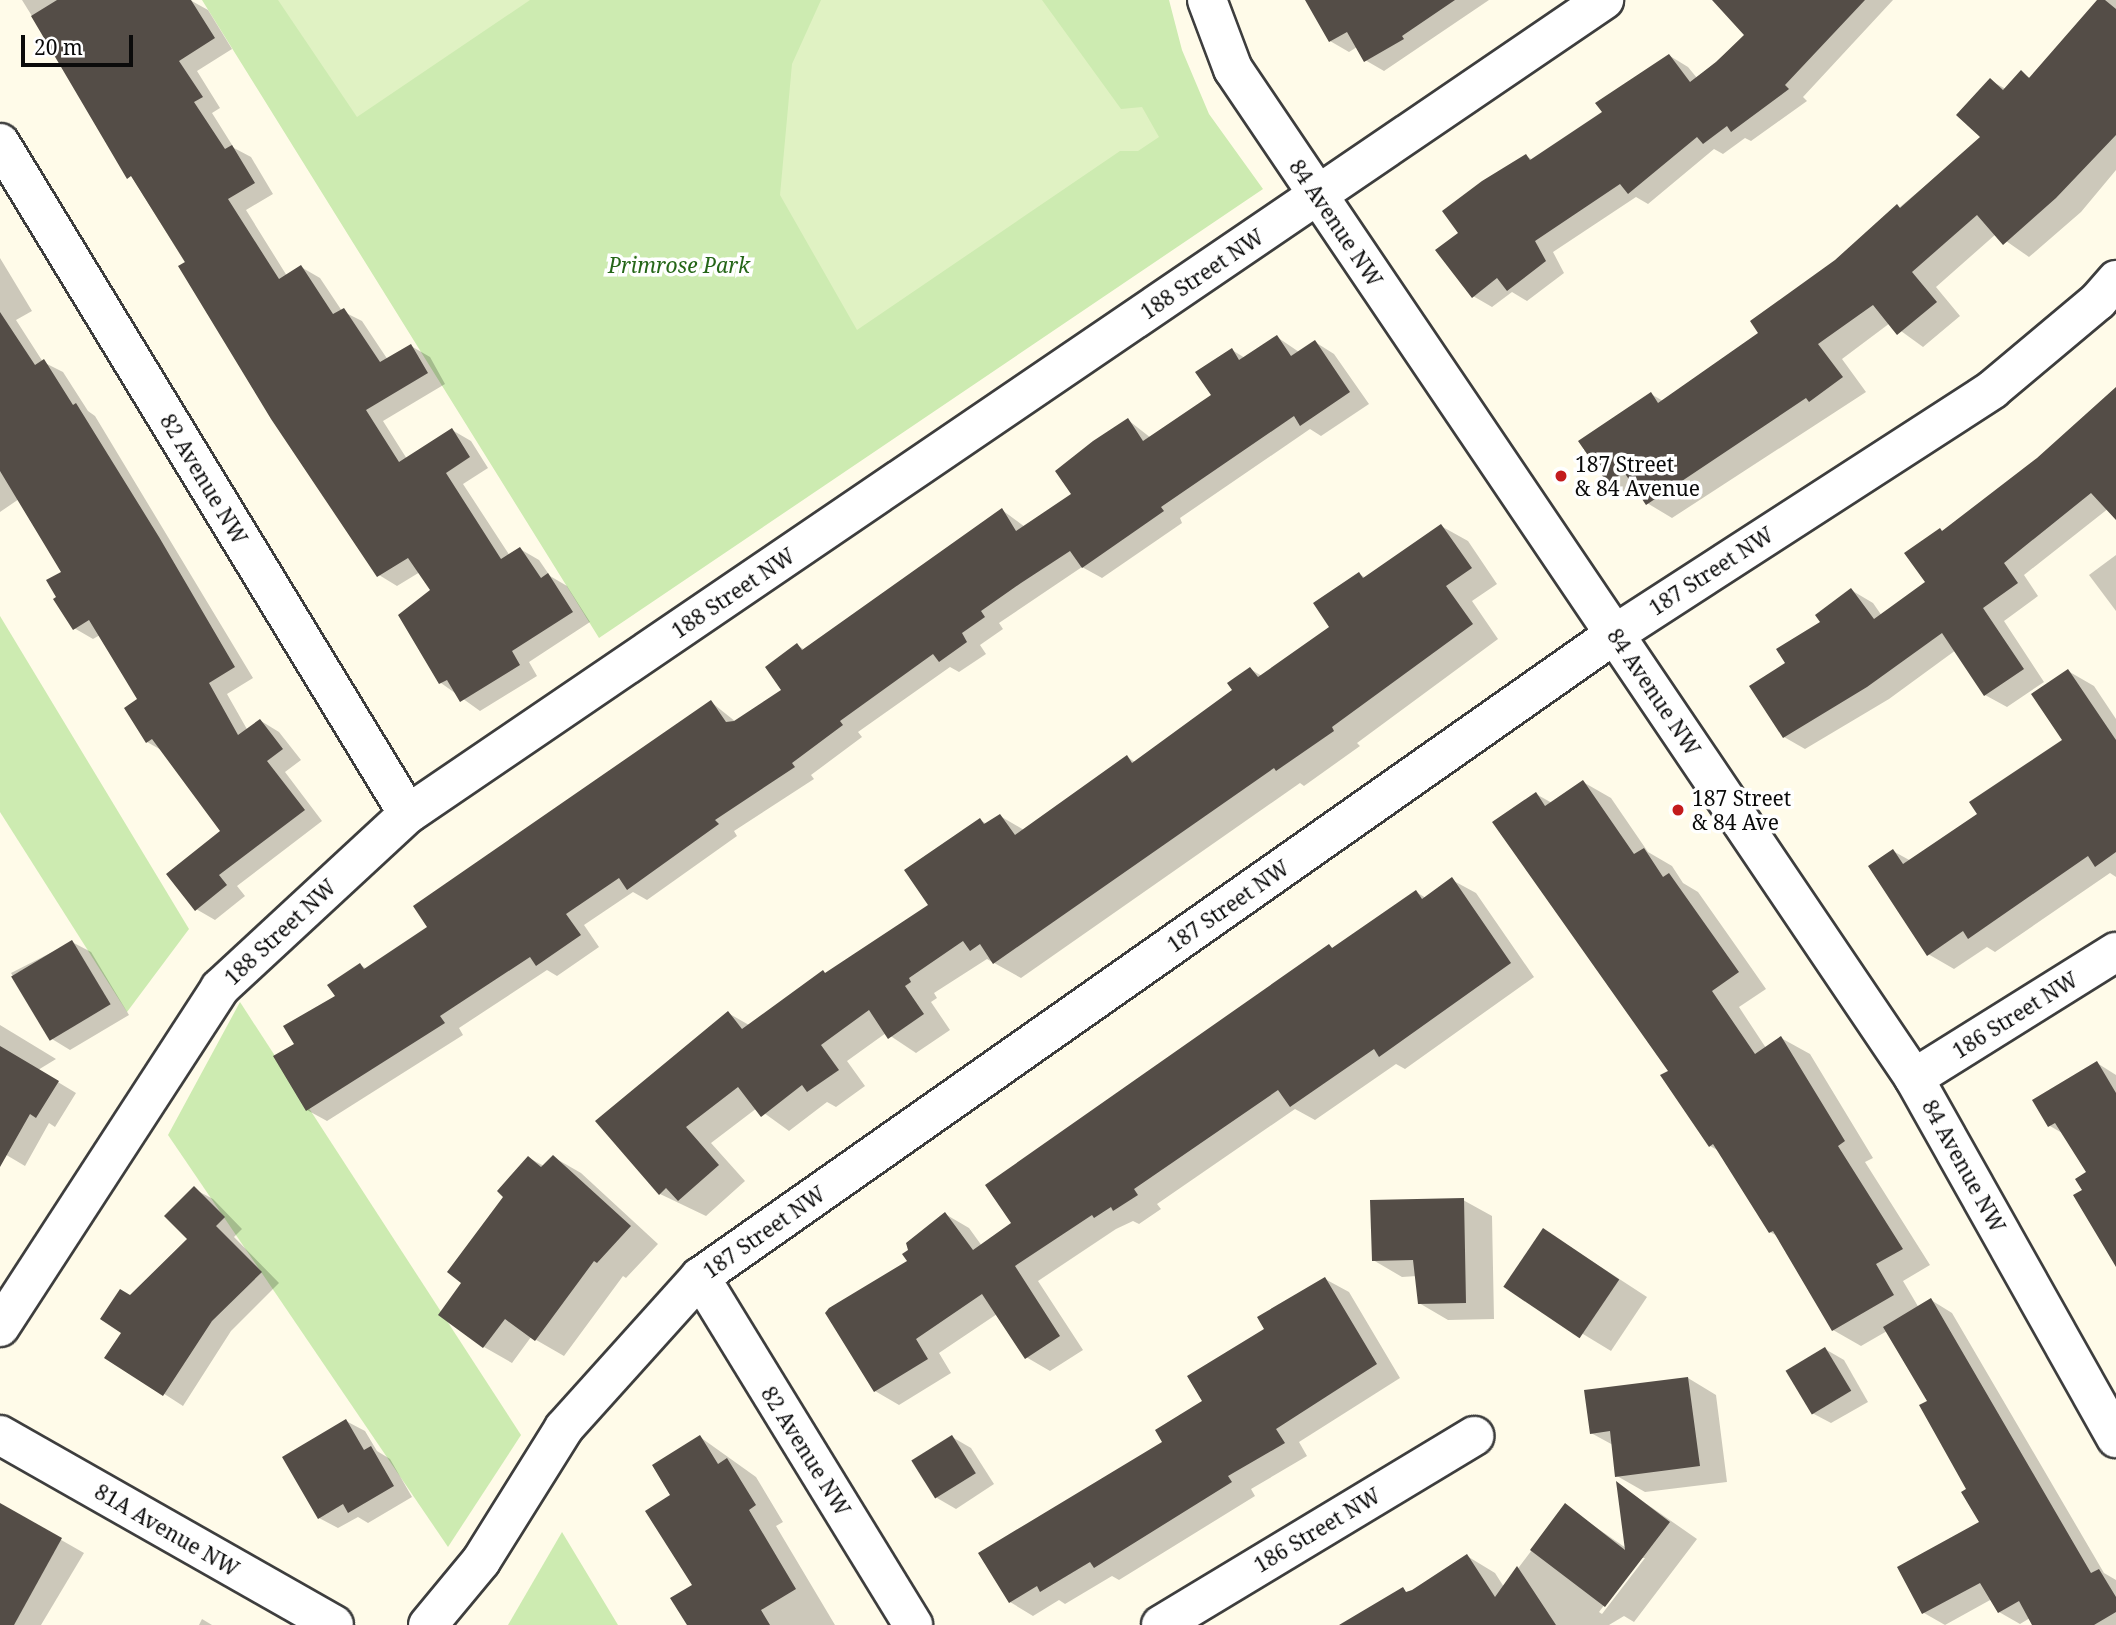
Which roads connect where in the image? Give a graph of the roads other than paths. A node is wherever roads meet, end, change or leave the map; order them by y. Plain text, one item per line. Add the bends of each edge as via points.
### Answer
1 (1207, 0) edge
2 (1604, 0) edge
3 (0, 143) edge
4 (1317, 195) junction
5 (2116, 280) edge
6 (1615, 634) junction
7 (408, 814) junction
8 (2116, 952) edge
9 (1914, 1078) junction
10 (700, 1278) junction
11 (0, 1328) edge
12 (0, 1434) edge
13 (1474, 1436) dead end
14 (2116, 1438) edge
15 (334, 1625) edge
16 (428, 1625) edge
17 (913, 1625) edge
18 (1161, 1625) edge

1 - 4 street, 84 Avenue NW via 1233,69
2 - 4 street, 188 Street NW
3 - 7 street, 82 Avenue NW
4 - 6 street, 84 Avenue NW
4 - 7 street, 188 Street NW
5 - 6 street, 187 Street NW via 2098,301 1993,389
6 - 9 street, 84 Avenue NW
6 - 10 street, 187 Street NW
7 - 11 street, 188 Street NW via 220,988
8 - 9 street, 186 Street NW
9 - 14 street, 84 Avenue NW
10 - 16 street, 187 Street NW via 564,1428 481,1561
10 - 17 street, 82 Avenue NW
12 - 15 street, 81A Avenue NW
13 - 18 street, 186 Street NW

